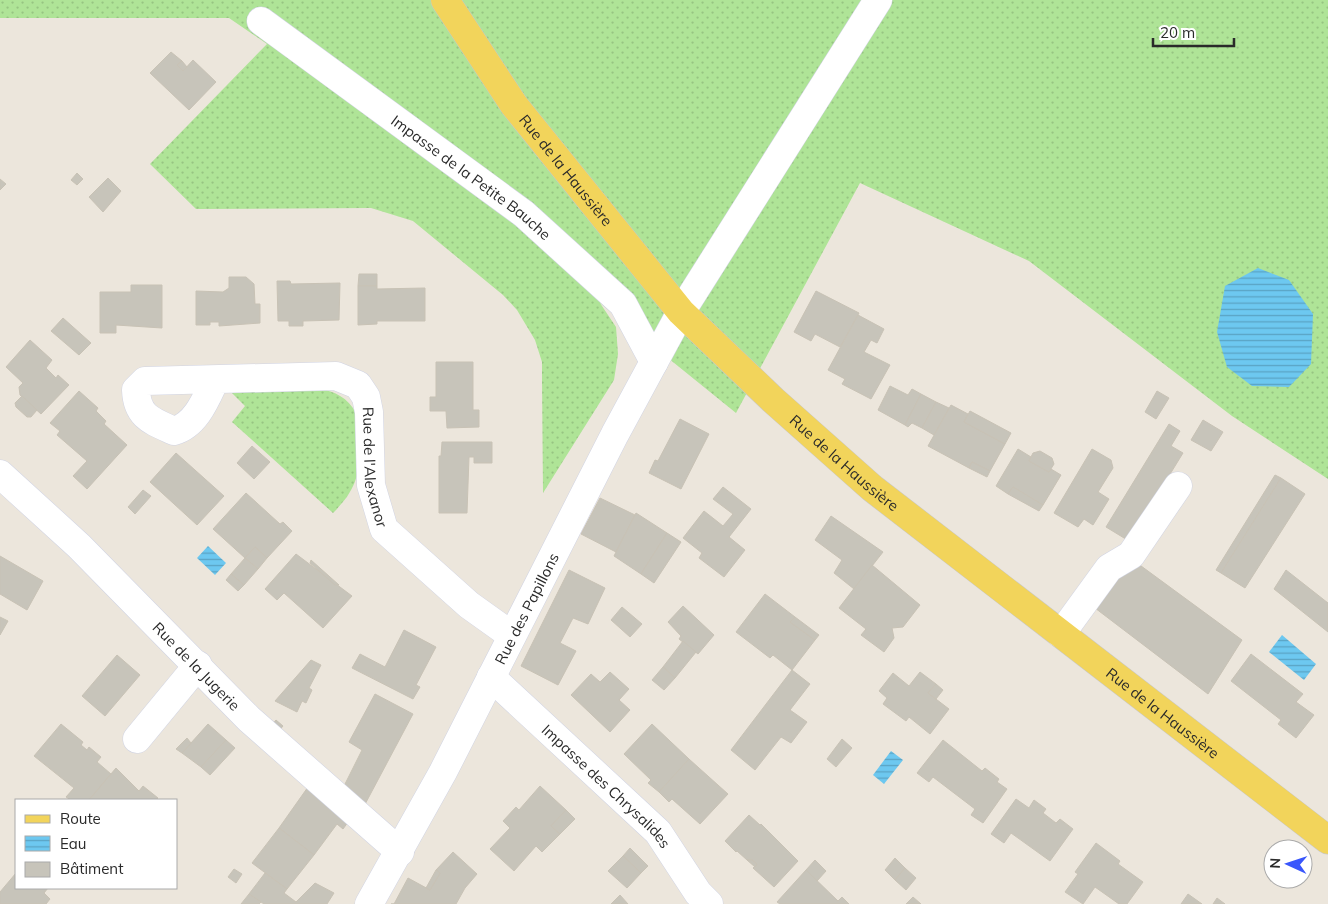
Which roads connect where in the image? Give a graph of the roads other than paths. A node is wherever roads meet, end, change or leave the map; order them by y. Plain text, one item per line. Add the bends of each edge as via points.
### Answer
1 (445, 0) edge
2 (878, 0) edge
3 (261, 22) dead end
4 (681, 312) junction
5 (654, 362) junction
6 (215, 380) dead end
7 (0, 474) edge
8 (1178, 486) dead end
9 (1061, 634) junction
10 (511, 635) junction
11 (198, 665) junction
12 (491, 677) junction
13 (138, 739) dead end
14 (1326, 836) edge
15 (400, 852) junction
16 (369, 904) edge
17 (709, 904) edge

1 - 4 main road, Rue de la Haussière via 514,105
2 - 4 street, Rue des Papillons
3 - 5 street, Impasse de la Petite Bauche via 524,214 623,304
4 - 5 street, Rue des Papillons
4 - 9 main road, Rue de la Haussière via 872,488
5 - 10 street, Rue des Papillons
6 - 10 street, Rue de l'Alexanor via 336,376 358,385 366,397 369,412 371,485 384,529 469,605
7 - 11 street, Rue de la Jugerie via 51,518
8 - 9 street via 1131,554 1109,568
9 - 14 main road, Rue de la Haussière
10 - 12 street, Rue des Papillons
11 - 13 street
11 - 15 street, Rue de la Jugerie via 249,719
12 - 15 street, Rue des Papillons
12 - 17 street, Impasse des Chrysalides via 658,832 698,893
15 - 16 street, Rue des Papillons

